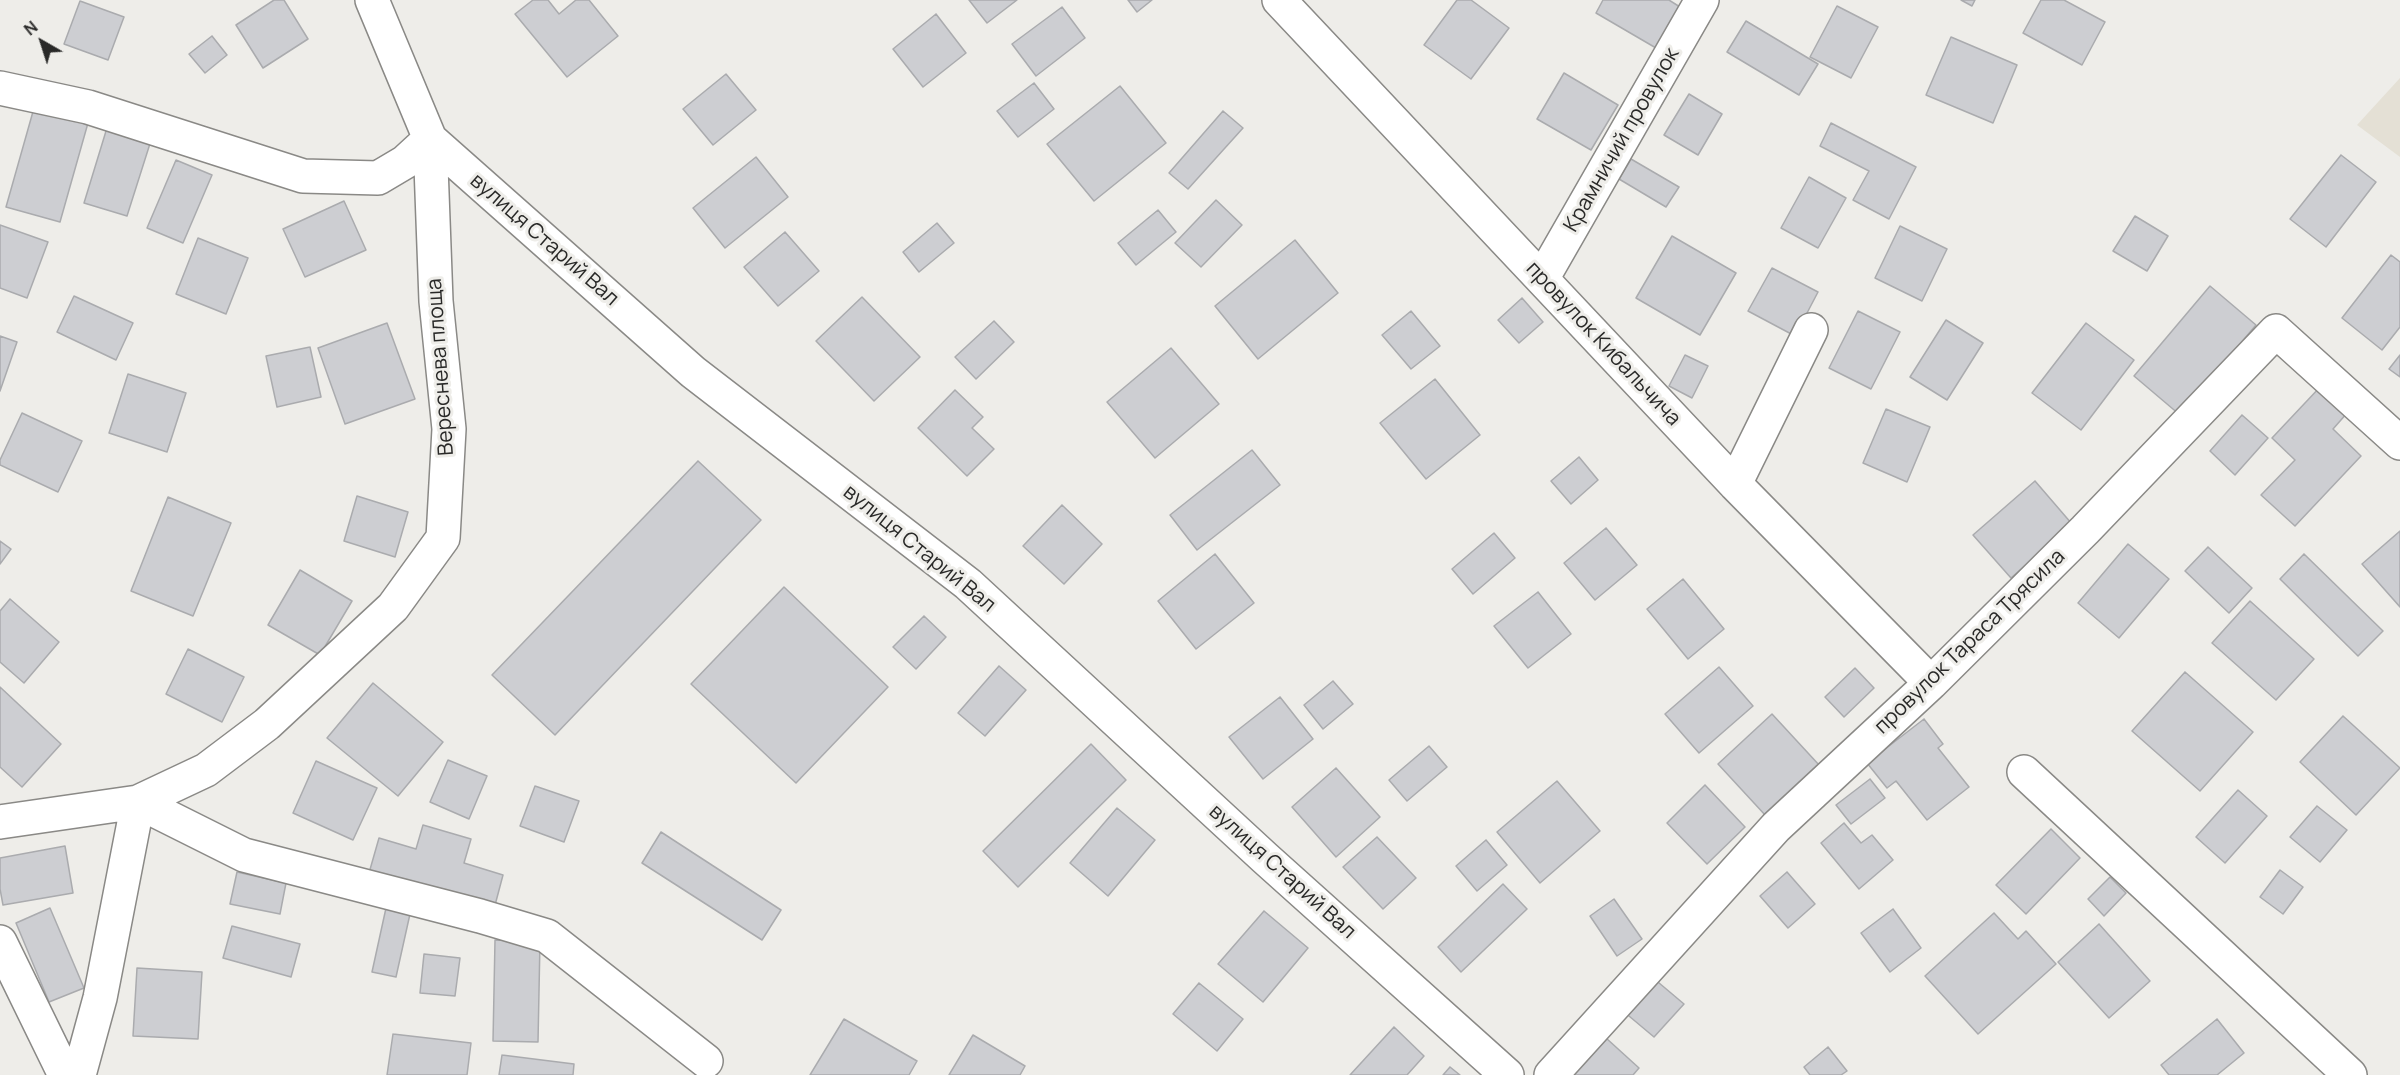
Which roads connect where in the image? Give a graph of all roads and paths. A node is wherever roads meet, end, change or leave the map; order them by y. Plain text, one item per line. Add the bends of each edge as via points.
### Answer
1 (372, 0) edge
2 (1279, 0) edge
3 (1702, 0) edge
4 (0, 88) edge
5 (430, 139) junction
6 (1542, 279) junction
7 (1811, 330) dead end
8 (2400, 443) edge
9 (1735, 484) junction
10 (1931, 683) junction
11 (2024, 772) dead end
12 (138, 802) junction
13 (0, 822) edge
14 (0, 942) edge
15 (706, 1061) dead end
16 (64, 1075) edge
17 (79, 1075) edge
18 (1507, 1075) edge
19 (1551, 1075) edge
20 (2350, 1075) edge

1 - 5 street, вулиця Старий Вал
2 - 6 street, провулок Кибальчича
3 - 6 street, Крамничий провулок
4 - 5 street via 88,107 303,176 378,178 405,162
5 - 12 street, Вереснева площа via 436,301 449,429 443,538 393,607 267,724 206,770
5 - 18 street, вулиця Старий Вал via 693,372 968,584
6 - 9 street, провулок Кибальчича
7 - 9 street
8 - 10 street, провулок Тараса Трясила via 2276,331
9 - 10 street, провулок Кибальчича
10 - 19 street, провулок Тараса Трясила via 1776,827
11 - 20 street
12 - 13 street, Вереснева площа
12 - 15 street via 244,855 547,936
12 - 17 street via 100,998
14 - 16 street

